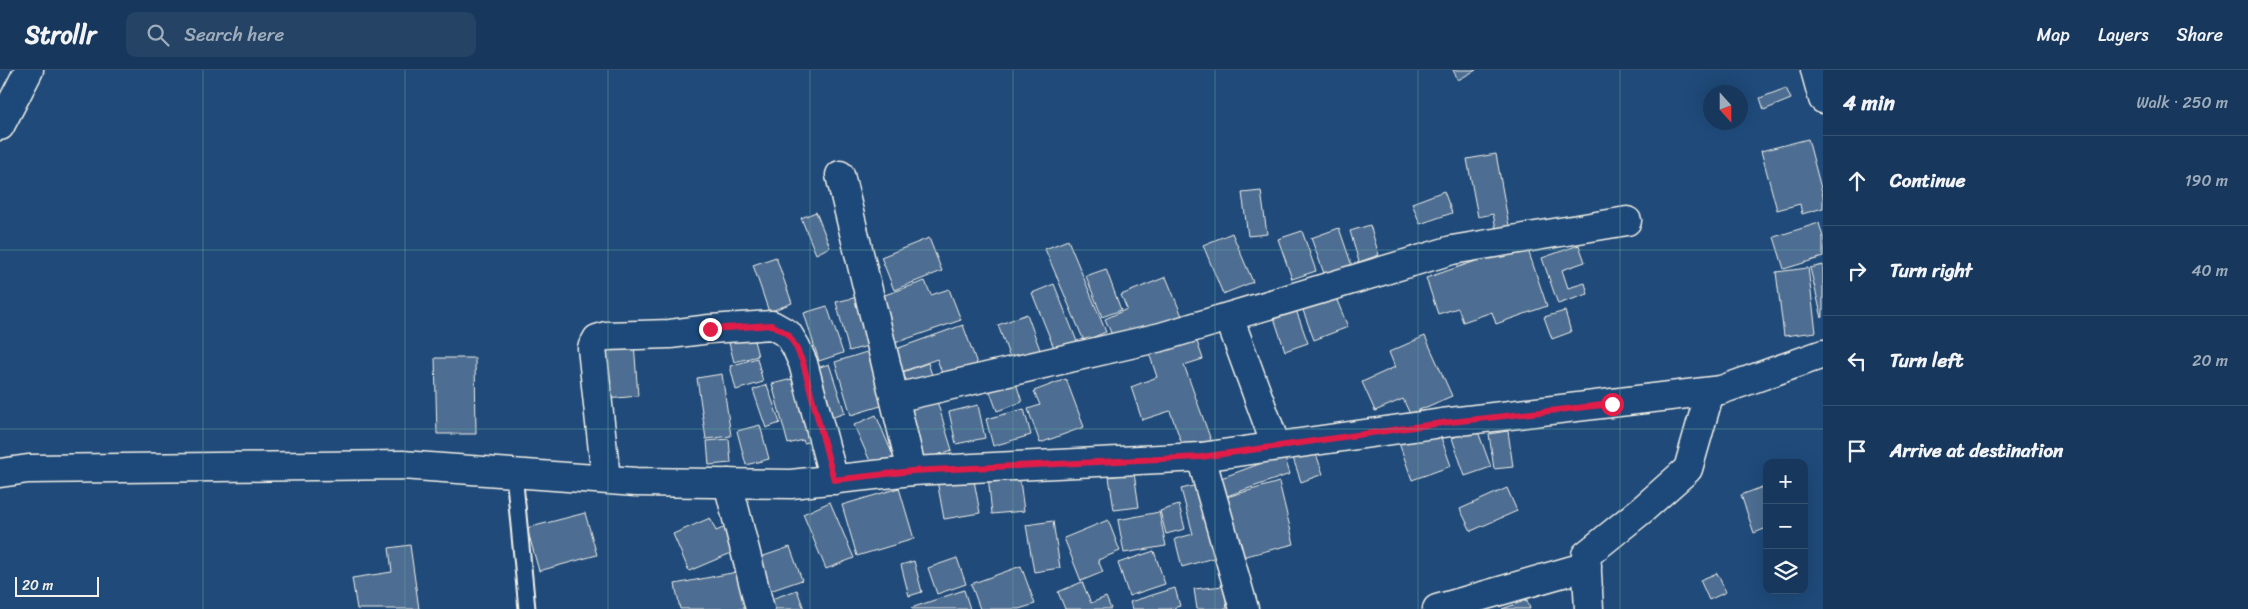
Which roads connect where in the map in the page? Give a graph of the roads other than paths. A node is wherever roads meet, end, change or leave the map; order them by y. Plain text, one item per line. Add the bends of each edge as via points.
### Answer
1 (29, 70) edge
2 (1815, 70) edge
3 (1823, 99) edge
4 (0, 126) edge
5 (840, 175) dead end
6 (1627, 220) dead end
7 (1229, 317) junction
8 (1823, 354) edge
9 (1710, 392) junction
10 (895, 398) junction
11 (1276, 446) junction
12 (1201, 457) junction
13 (912, 471) junction
14 (0, 473) edge
15 (514, 473) junction
16 (606, 479) junction
17 (834, 480) junction
18 (728, 483) junction
19 (1587, 566) junction
20 (527, 609) edge
21 (760, 609) edge
22 (1244, 609) edge
23 (1437, 609) edge
24 (1588, 609) edge

1 - 4 main road
2 - 3 main road
5 - 10 main road
6 - 7 main road via 1452,250
7 - 10 main road via 1161,337
7 - 11 main road
8 - 9 main road
9 - 11 main road
9 - 19 main road via 1688,468 1586,555
10 - 13 main road
11 - 12 main road
12 - 13 main road
12 - 22 main road
13 - 17 main road
14 - 15 main road via 28,469 402,465
15 - 16 main road
15 - 20 lane
16 - 17 main road via 592,348 596,339 772,325 788,334 803,363
16 - 18 main road
17 - 18 main road via 791,484
18 - 21 main road
19 - 23 main road
19 - 24 main road

